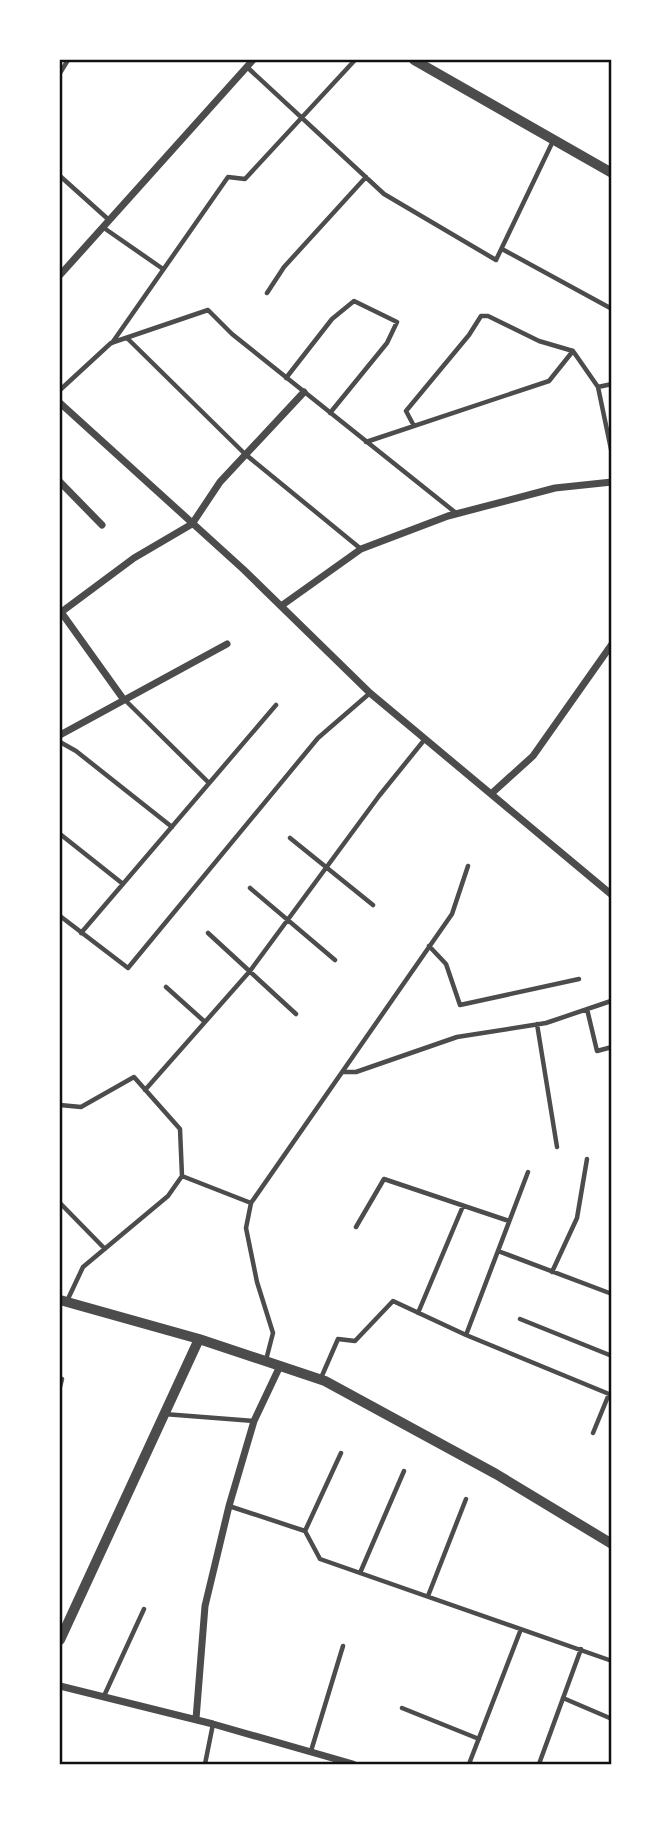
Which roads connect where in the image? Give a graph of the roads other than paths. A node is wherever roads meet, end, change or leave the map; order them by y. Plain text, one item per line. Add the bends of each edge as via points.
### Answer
1 (68, 60) edge
2 (253, 60) edge
3 (355, 60) edge
4 (414, 60) edge
5 (428, 63) edge
6 (246, 67) junction
7 (60, 73) edge
8 (302, 118) junction
9 (554, 140) junction
10 (611, 173) edge
11 (60, 176) edge
12 (366, 177) junction
13 (109, 220) junction
14 (103, 227) junction
15 (502, 249) junction
16 (163, 270) junction
17 (60, 275) edge
18 (267, 293) dead end
19 (611, 309) edge
20 (127, 338) junction
21 (111, 343) junction
22 (573, 351) junction
23 (286, 378) junction
24 (611, 384) edge
25 (598, 387) junction
26 (60, 390) edge
27 (304, 393) junction
28 (60, 403) edge
29 (330, 413) junction
30 (414, 426) junction
31 (365, 442) junction
32 (245, 453) junction
33 (611, 454) edge
34 (60, 482) edge
35 (611, 482) edge
36 (456, 514) junction
37 (192, 524) junction
38 (102, 525) dead end
39 (361, 550) junction
40 (281, 606) junction
41 (60, 612) edge
42 (227, 644) dead end
43 (611, 644) edge
44 (370, 694) junction
45 (124, 700) junction
46 (276, 705) dead end
47 (60, 735) edge
48 (425, 739) junction
49 (60, 742) edge
50 (209, 783) junction
51 (491, 794) junction
52 (172, 827) junction
53 (60, 834) edge
54 (290, 838) dead end
55 (468, 866) dead end
56 (326, 868) junction
57 (123, 884) junction
58 (250, 888) dead end
59 (611, 895) edge
60 (373, 905) dead end
61 (60, 916) edge
62 (288, 920) junction
63 (81, 933) junction
64 (208, 933) dead end
65 (429, 946) junction
66 (335, 960) dead end
67 (250, 971) junction
68 (579, 979) dead end
69 (166, 988) dead end
70 (611, 1001) edge
71 (587, 1009) junction
72 (296, 1014) dead end
73 (205, 1022) junction
74 (537, 1024) junction
75 (611, 1047) edge
76 (342, 1072) junction
77 (145, 1090) junction
78 (60, 1105) edge
79 (557, 1147) dead end
80 (587, 1159) dead end
81 (528, 1172) dead end
82 (182, 1176) junction
83 (60, 1203) edge
84 (251, 1203) junction
85 (463, 1206) junction
86 (509, 1221) junction
87 (355, 1227) dead end
88 (105, 1249) junction
89 (498, 1251) junction
90 (552, 1272) junction
91 (611, 1294) edge
92 (63, 1301) edge
93 (418, 1313) junction
94 (520, 1319) dead end
95 (466, 1335) junction
96 (199, 1339) junction
97 (611, 1356) edge
98 (266, 1361) junction
99 (280, 1366) junction
100 (62, 1379) dead end
101 (320, 1379) junction
102 (60, 1387) edge
103 (164, 1414) junction
104 (254, 1421) junction
105 (593, 1433) dead end
106 (341, 1453) dead end
107 (404, 1471) dead end
108 (466, 1499) dead end
109 (229, 1506) junction
110 (305, 1531) junction
111 (611, 1544) edge
112 (360, 1573) junction
113 (428, 1596) junction
114 (144, 1609) dead end
115 (521, 1629) junction
116 (60, 1640) edge
117 (343, 1646) dead end
118 (581, 1650) junction
119 (611, 1661) edge
120 (60, 1686) edge
121 (104, 1697) junction
122 (563, 1698) junction
123 (402, 1707) dead end
124 (611, 1718) edge
125 (196, 1719) junction
126 (214, 1724) junction
127 (479, 1739) junction
128 (311, 1752) junction
129 (205, 1765) edge
130 (353, 1765) edge
131 (469, 1765) edge
132 (539, 1765) edge

1 - 7 lane
2 - 6 street
3 - 8 lane
4 - 5 street
5 - 9 street
6 - 8 lane
6 - 13 street
8 - 12 lane
8 - 16 lane via 246,179 228,177
9 - 10 street
9 - 15 lane
11 - 13 lane
12 - 15 lane via 384,194 496,260
12 - 18 lane via 284,267
13 - 14 street
14 - 16 lane
14 - 17 street
15 - 19 lane
16 - 21 lane
20 - 21 lane
20 - 23 lane via 208,310
20 - 32 lane
21 - 26 lane
22 - 25 lane
22 - 30 lane via 549,381
22 - 30 lane via 481,316 406,411
23 - 27 lane
23 - 29 lane via 332,319 354,301 397,322 387,343
24 - 25 lane
25 - 33 lane
27 - 29 lane
27 - 32 street
28 - 37 street
29 - 31 lane
30 - 31 lane
31 - 36 lane
32 - 37 street
32 - 39 lane
34 - 38 street
35 - 36 street via 555,488
36 - 39 street
37 - 40 street
37 - 41 street via 134,558
39 - 40 street
40 - 44 street
41 - 45 street
42 - 45 street
43 - 51 street via 534,756
44 - 48 street
44 - 63 lane via 318,738 128,968
45 - 47 street
45 - 50 lane
46 - 50 lane
48 - 51 street
48 - 56 lane
49 - 52 lane
50 - 52 lane
51 - 59 street
52 - 57 lane
53 - 57 lane
54 - 56 lane
55 - 65 lane via 452,914
56 - 60 lane
56 - 62 lane
57 - 63 lane
58 - 62 lane
61 - 63 lane
62 - 66 lane
62 - 67 lane
64 - 67 lane
65 - 68 lane via 446,964 460,1005
65 - 76 lane
67 - 72 lane
67 - 73 lane
69 - 73 lane
70 - 71 lane
71 - 74 lane
71 - 75 lane via 597,1051
73 - 77 lane
74 - 76 lane via 457,1037 356,1072
74 - 79 lane
76 - 84 lane
77 - 78 lane via 134,1077 81,1107
77 - 82 lane via 180,1129
80 - 90 lane via 577,1218
81 - 86 lane
82 - 84 lane
82 - 88 lane via 169,1196
83 - 88 lane
84 - 98 lane via 246,1228 273,1333
85 - 86 lane
85 - 87 lane via 384,1179
85 - 93 lane
86 - 89 lane
88 - 92 lane via 83,1267
89 - 90 lane
89 - 95 lane
90 - 91 lane
92 - 96 street
93 - 95 lane
93 - 101 lane via 393,1301 355,1341 338,1339
94 - 97 lane
95 - 105 lane via 609,1394
96 - 98 street
96 - 103 street
98 - 99 street
99 - 101 street
99 - 104 street
100 - 102 lane
101 - 111 street via 496,1474
103 - 104 lane
103 - 116 street
104 - 109 street
106 - 110 lane
107 - 112 lane
108 - 113 lane
109 - 110 lane
109 - 125 street via 205,1606
110 - 112 lane via 320,1559
112 - 113 lane
113 - 115 lane
114 - 121 lane
115 - 118 lane
115 - 127 lane
117 - 128 lane
118 - 119 lane
118 - 122 lane
120 - 121 street
121 - 125 street
122 - 124 lane
122 - 132 lane
123 - 127 lane
125 - 126 street
126 - 128 street
126 - 129 lane
127 - 131 lane
128 - 130 street

